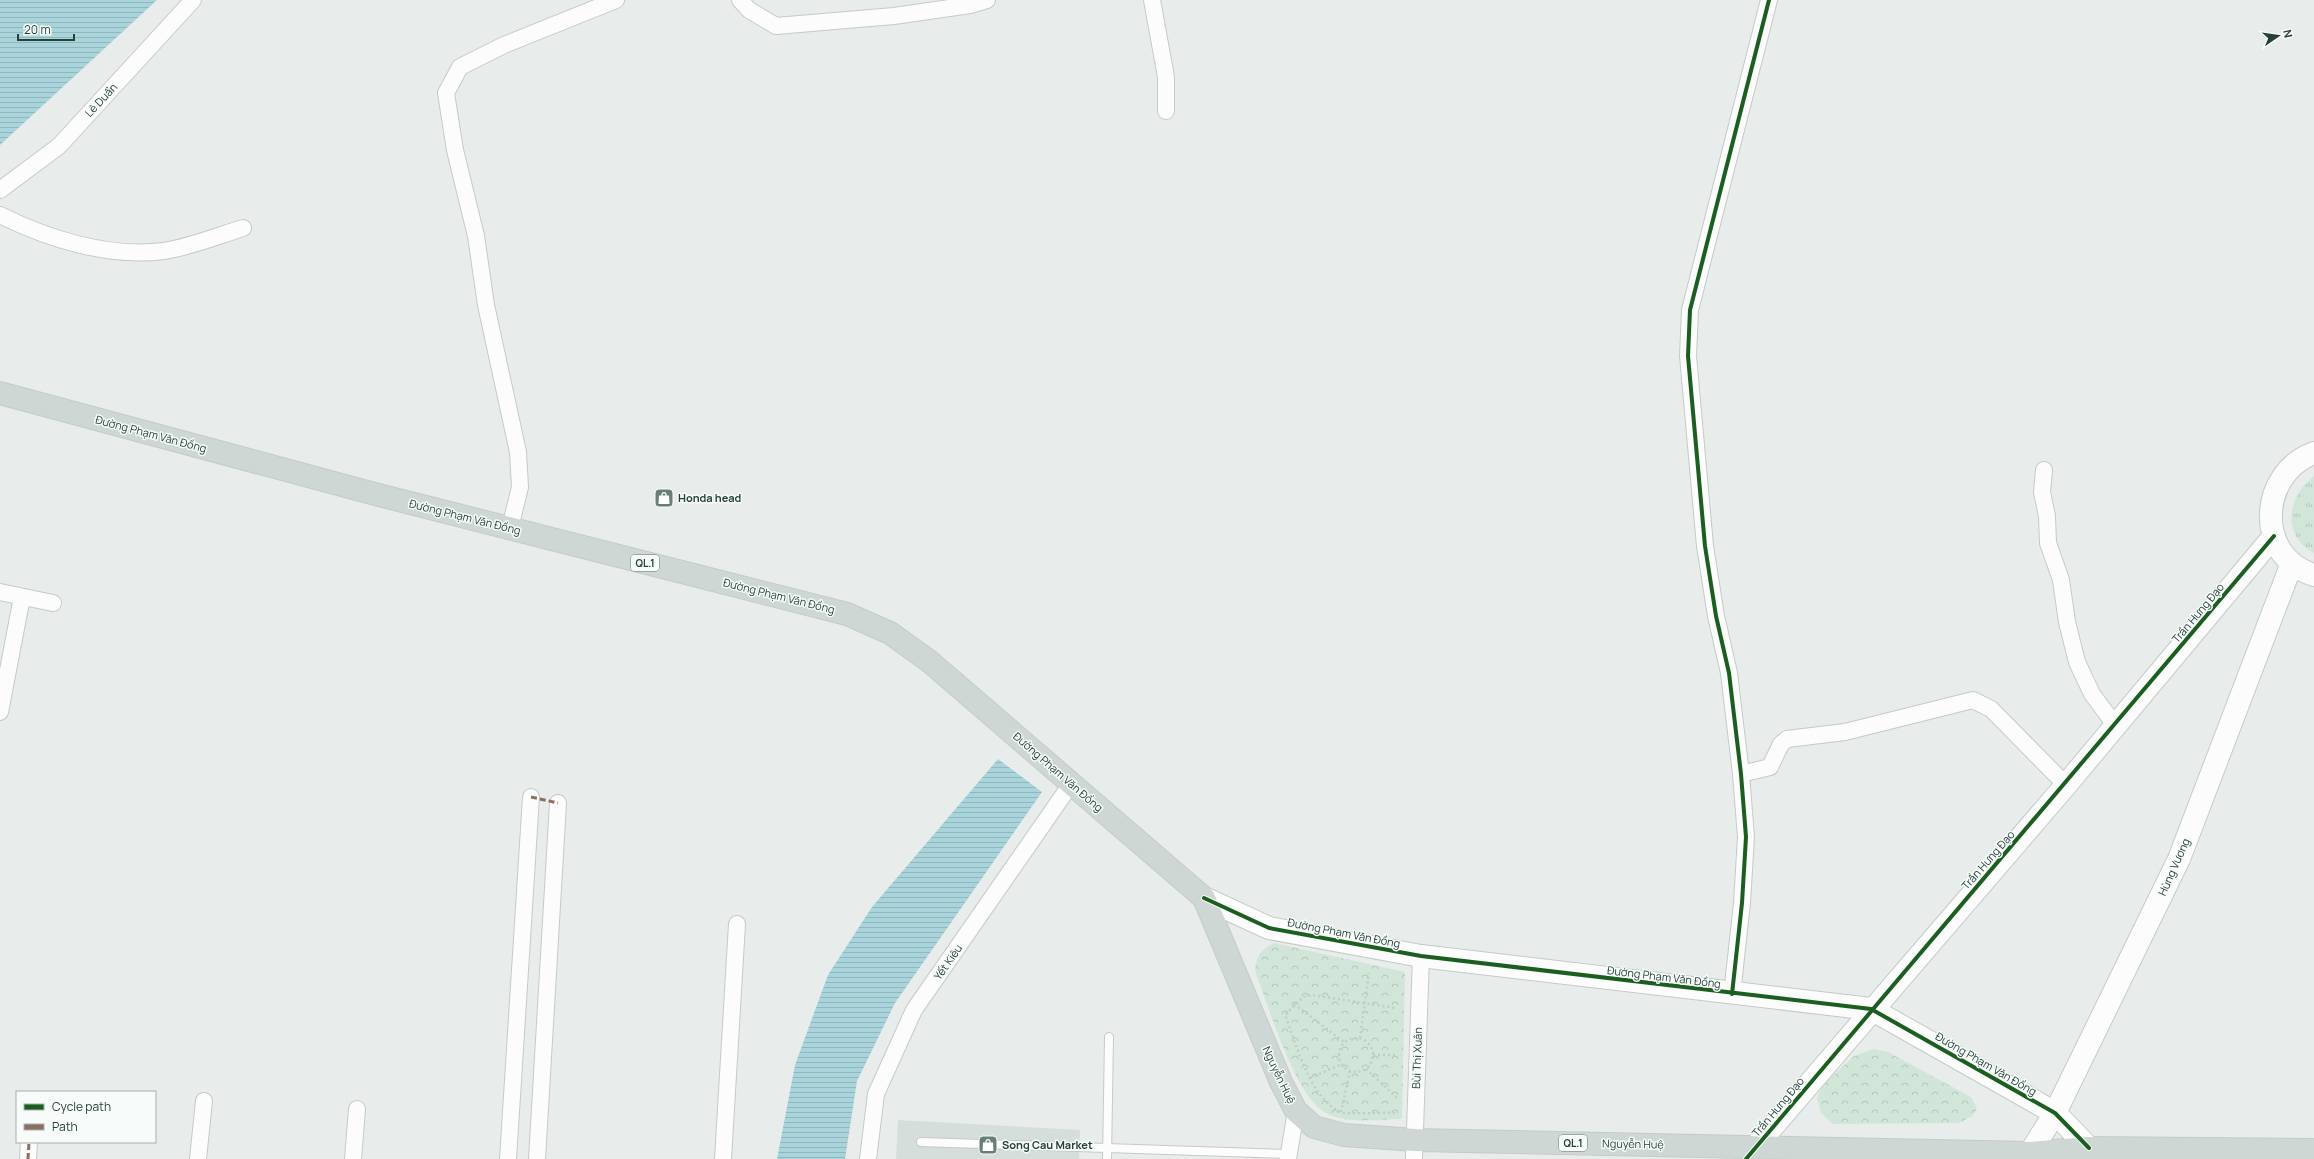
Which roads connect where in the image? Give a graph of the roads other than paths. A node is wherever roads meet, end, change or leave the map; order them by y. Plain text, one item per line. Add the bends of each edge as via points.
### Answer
1 (193, 0) edge
2 (616, 0) edge
3 (740, 0) edge
4 (987, 0) edge
5 (1152, 0) edge
6 (1769, 0) edge
7 (1166, 111) dead end
8 (0, 190) edge
9 (0, 215) edge
10 (243, 228) dead end
11 (0, 393) edge
12 (2314, 453) edge
13 (2044, 470) dead end
14 (510, 528) junction
15 (2274, 536) junction
16 (2292, 563) junction
17 (2314, 574) edge
18 (0, 592) edge
19 (22, 597) junction
20 (54, 603) dead end
21 (0, 712) edge
22 (2115, 725) junction
23 (1741, 774) junction
24 (1071, 784) junction
25 (2066, 785) junction
26 (530, 797) dead end
27 (558, 803) dead end
28 (1204, 898) junction
29 (737, 924) dead end
30 (1421, 956) junction
31 (1732, 994) junction
32 (1871, 1009) junction
33 (1109, 1037) dead end
34 (204, 1101) dead end
35 (357, 1109) dead end
36 (1296, 1111) junction
37 (2055, 1113) junction
38 (921, 1142) dead end
39 (29, 1143) edge
40 (1107, 1148) junction
41 (2089, 1148) junction
42 (1414, 1150) edge
43 (2314, 1150) edge
44 (1751, 1153) edge
45 (2029, 1156) edge
46 (1288, 1157) edge
47 (28, 1159) edge
48 (198, 1159) edge
49 (353, 1159) edge
50 (508, 1159) edge
51 (537, 1159) edge
52 (723, 1159) edge
53 (868, 1159) edge
54 (1106, 1159) edge

1 - 8 street, Lê Duẩn via 59,146
2 - 14 street via 504,45 460,67 446,93 455,150 476,236 486,305 518,452 520,487
3 - 4 street via 749,10 776,26 894,16 970,5
5 - 7 street via 1166,77
6 - 23 street via 1690,310 1689,325 1688,356 1705,546 1716,616 1729,673
9 - 10 street via 24,227 81,244 121,252 164,251
11 - 14 main road, Đường Phạm Văn Đồng / QL.1
12 - 15 street via 2303,457 2289,468 2278,483 2272,500 2270,518
13 - 22 street via 2042,492 2047,516 2048,543 2061,580 2067,622 2077,662 2092,694
14 - 24 main road, Đường Phạm Văn Đồng / QL.1 via 847,614 862,620 890,633 928,661
15 - 16 street
15 - 22 street, Trần Hưng Đạo
16 - 17 street
16 - 37 street, Hùng Vương via 2179,860
18 - 19 street
19 - 20 street
19 - 21 street
22 - 25 street, Trần Hưng Đạo
23 - 25 street via 1770,766 1781,744 1787,739 1845,732 1973,700 1992,708
23 - 31 street via 1746,837
24 - 28 main road, Đường Phạm Văn Đồng / QL.1
24 - 53 street, Yết Kiêu via 914,1010 876,1094
25 - 32 street, Trần Hưng Đạo
26 - 50 street
27 - 51 street
28 - 30 street, Đường Phạm Văn Đồng via 1269,928
28 - 36 main road, Nguyễn Huệ / QL.1 via 1281,1082
29 - 52 street
30 - 31 street, Đường Phạm Văn Đồng
30 - 42 street, Bùi Thị Xuân
31 - 32 street, Đường Phạm Văn Đồng
32 - 37 street, Đường Phạm Văn Đồng
32 - 44 street, Trần Hưng Đạo
33 - 40 lane
34 - 48 street
35 - 49 street
36 - 42 main road, Nguyễn Huệ / QL.1 via 1314,1128
36 - 46 street
37 - 41 street, Đường Phạm Văn Đồng
37 - 45 street, Hùng Vương
38 - 40 lane
39 - 47 street
40 - 46 lane
40 - 54 lane
41 - 43 main road, QL.1
41 - 45 main road, Nguyễn Huệ / QL.1
42 - 44 main road, Nguyễn Huệ / QL.1
44 - 45 main road, Nguyễn Huệ / QL.1

